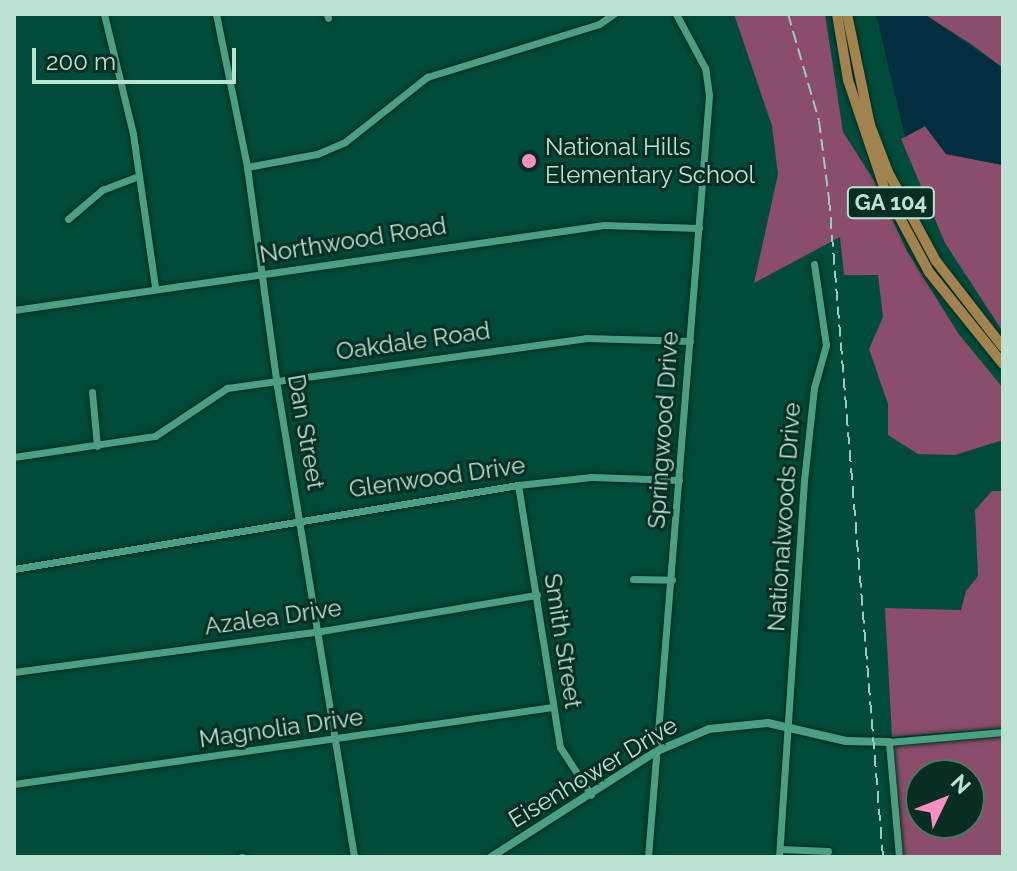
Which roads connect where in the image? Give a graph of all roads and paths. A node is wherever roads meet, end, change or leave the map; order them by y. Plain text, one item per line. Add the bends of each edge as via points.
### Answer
1 (104, 14) edge
2 (216, 14) edge
3 (614, 14) edge
4 (676, 14) edge
5 (837, 14) edge
6 (847, 14) edge
7 (247, 167) junction
8 (138, 176) junction
9 (68, 219) dead end
10 (699, 228) junction
11 (814, 264) dead end
12 (262, 275) junction
13 (155, 287) junction
14 (14, 310) edge
15 (690, 341) junction
16 (1003, 347) edge
17 (1003, 364) edge
18 (276, 380) junction
19 (92, 392) dead end
20 (97, 446) junction
21 (14, 457) edge
22 (679, 480) junction
23 (518, 485) junction
24 (301, 518) junction
25 (14, 569) edge
26 (633, 579) dead end
27 (672, 580) junction
28 (537, 595) junction
29 (321, 631) junction
30 (14, 672) edge
31 (553, 707) junction
32 (791, 727) junction
33 (1003, 732) edge
34 (337, 740) junction
35 (889, 742) junction
36 (655, 752) junction
37 (14, 784) edge
38 (591, 795) junction
39 (828, 851) dead end
40 (779, 853) edge
41 (354, 857) edge
42 (491, 857) edge
43 (648, 857) edge
44 (899, 857) edge

1 - 8 street
2 - 7 street, Dan Street
3 - 7 street via 599,24 427,77 331,148
4 - 10 street, Springwood Drive via 705,68 709,95
5 - 17 main road, GA 104 via 848,80 885,190 929,272
6 - 16 main road, GA 104 via 870,125 888,172 936,261
7 - 12 street, Dan Street
8 - 9 street via 102,190
8 - 13 street
10 - 12 street, Northwood Road via 604,225
10 - 15 street, Springwood Drive
11 - 32 street, Nationalwoods Drive via 826,345 814,388 804,481
12 - 13 street, Northwood Road
12 - 18 street, Dan Street
13 - 14 street, Northwood Road
15 - 18 street, Oakdale Road via 586,338
15 - 22 street, Springwood Drive
18 - 20 street, Oakdale Road via 227,388 155,436
18 - 24 street, Dan Street
19 - 20 street
20 - 21 street, Oakdale Road
22 - 23 street, Glenwood Drive via 592,477
22 - 27 street, Springwood Drive
23 - 24 street, Glenwood Drive
23 - 28 street, Smith Street
24 - 25 street, Glenwood Drive via 229,536
24 - 29 street, Dan Street
26 - 27 street
27 - 36 street, Springwood Drive
28 - 29 street, Azalea Drive
28 - 31 street, Smith Street
29 - 30 street, Azalea Drive
29 - 34 street, Dan Street
31 - 34 street, Magnolia Drive
31 - 38 street, Smith Street via 560,747
32 - 35 street, Eisenhower Drive via 846,741
32 - 36 street, Eisenhower Drive via 768,723 709,729
32 - 40 street, Nationalwoods Drive via 784,748
33 - 35 street, Eisenhower Drive
34 - 37 street, Magnolia Drive
34 - 41 street, Dan Street
35 - 44 street
36 - 38 street, Eisenhower Drive
36 - 43 street, Springwood Drive
38 - 42 street, Eisenhower Drive
39 - 40 street

